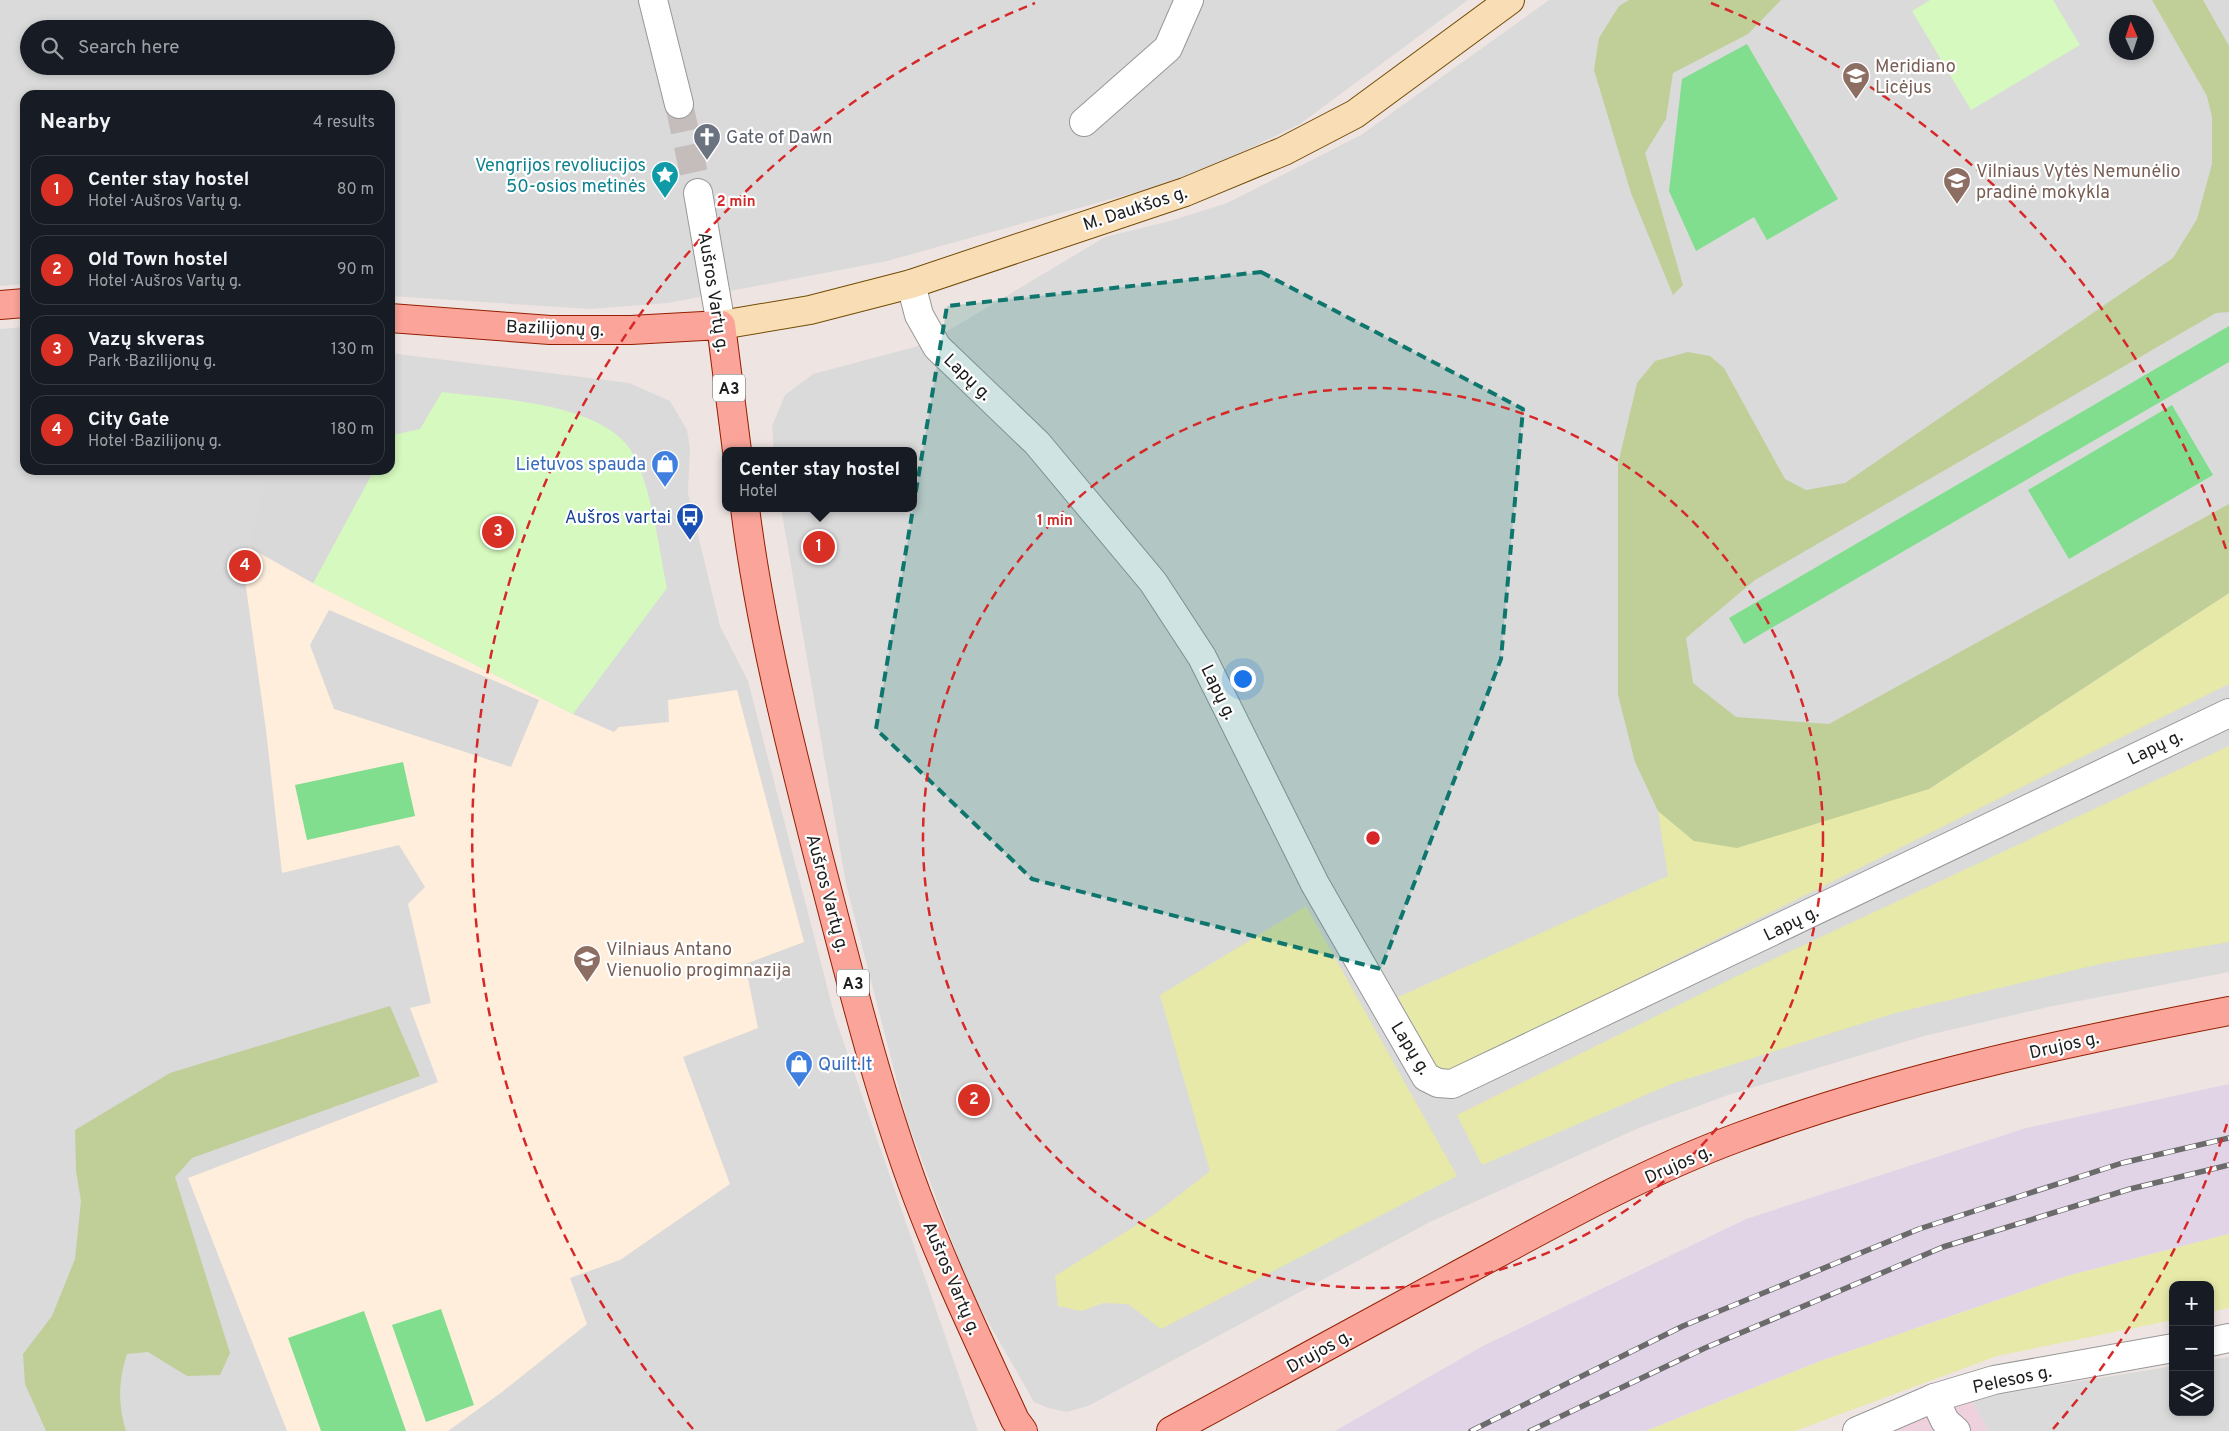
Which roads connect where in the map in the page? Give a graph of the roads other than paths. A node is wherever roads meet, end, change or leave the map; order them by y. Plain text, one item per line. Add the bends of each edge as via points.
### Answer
1 (653, 0) edge
2 (1189, 0) edge
3 (1510, 0) edge
4 (679, 104) tunnel mouth
5 (1084, 122) dead end
6 (698, 193) tunnel mouth
7 (911, 284) junction
8 (20, 303) edge
9 (0, 305) edge
10 (395, 318) edge
11 (721, 324) junction
12 (736, 447) edge
13 (746, 512) edge
14 (2229, 713) edge
15 (2229, 1011) edge
16 (2229, 1338) edge
17 (2214, 1341) edge
18 (2169, 1349) edge
19 (1934, 1398) junction
20 (1023, 1431) edge
21 (1172, 1431) edge
22 (1857, 1431) edge
23 (1956, 1431) edge

1 - 4 street
2 - 5 street via 1168,48
3 - 7 main road, M. Daukšos g. via 1354,114 1284,151 1185,192
6 - 11 street, Aušros Vartų g.
7 - 11 main road, M. Daukšos g. via 810,310
7 - 14 street, Lapų g. via 919,315 937,347 1037,444 1153,582 1196,649 1315,884 1426,1077 1438,1083 1452,1084
8 - 9 main road
10 - 11 main road, Bazilijonų g. via 550,330 631,330
11 - 12 main road, Aušros Vartų g. / A3
13 - 20 main road, Aušros Vartų g. / A3 via 764,625 796,770 880,1084 916,1194 947,1272
15 - 21 main road, Drujos g. via 2086,1039 1964,1068 1822,1109 1737,1138 1568,1215
16 - 17 street
18 - 19 street, Pelesos g. via 1994,1380
19 - 22 street, Pelesos g.
19 - 23 street via 1945,1421

